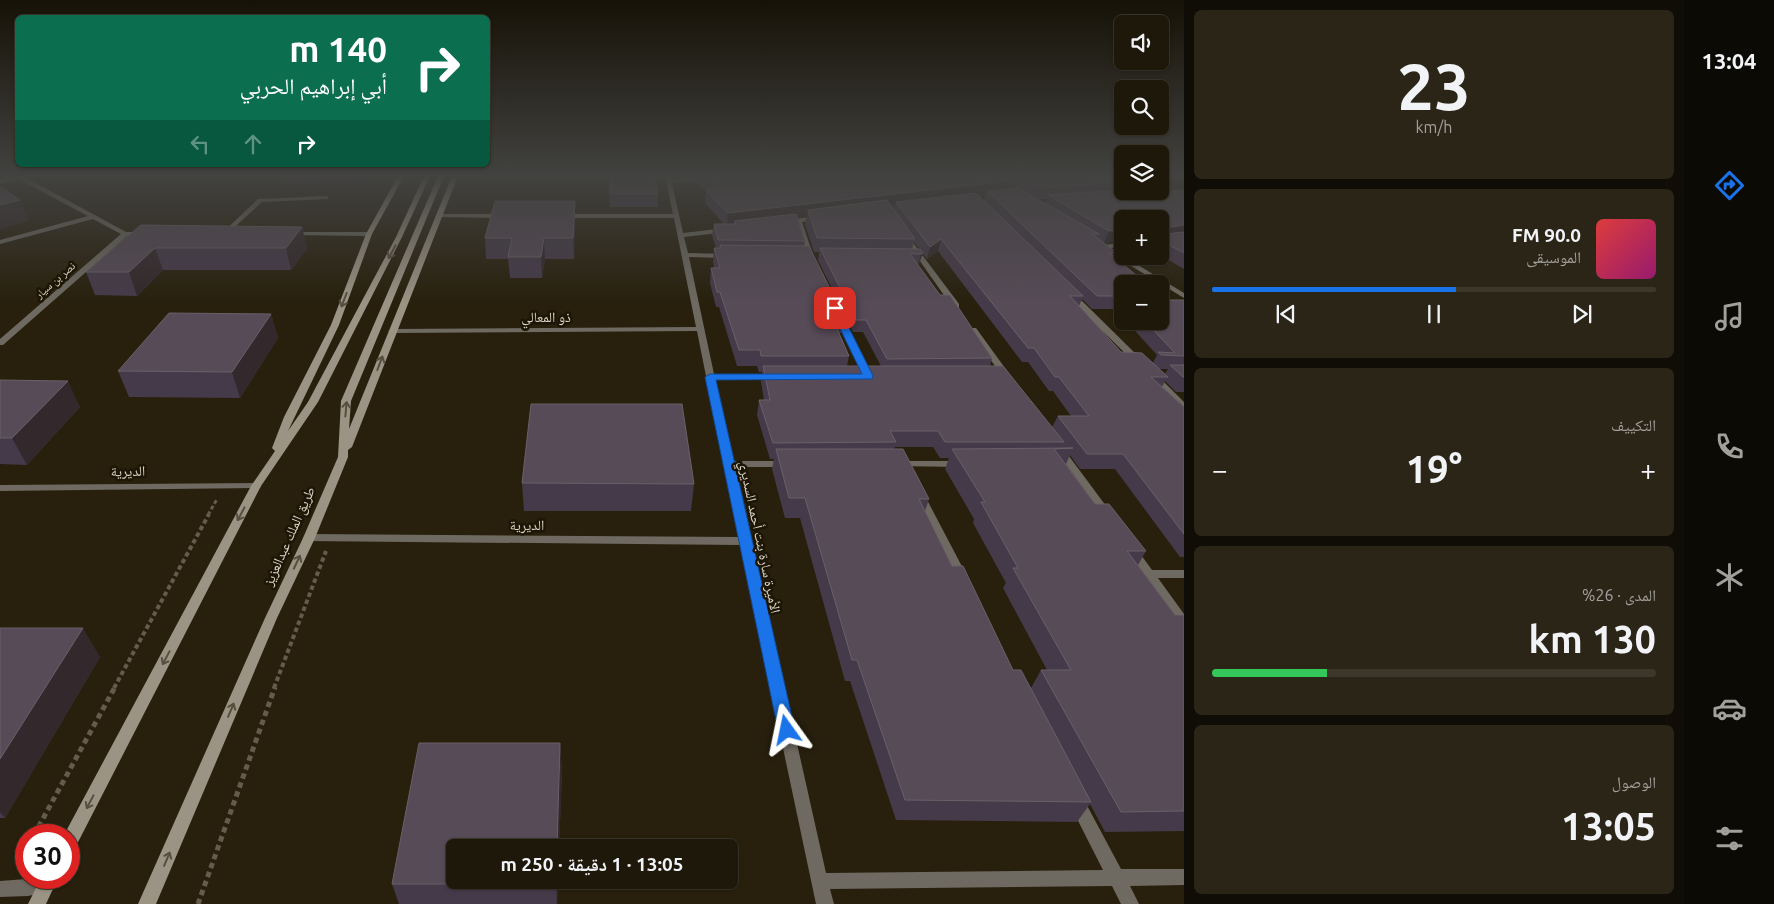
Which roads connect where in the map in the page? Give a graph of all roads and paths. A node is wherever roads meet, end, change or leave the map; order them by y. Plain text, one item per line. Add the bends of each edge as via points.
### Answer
1 (90, 218) edge
2 (96, 218) edge
3 (241, 218) edge
4 (378, 218) edge
5 (408, 218) edge
6 (424, 218) edge
7 (438, 218) edge
8 (676, 218) edge
9 (819, 218) edge
10 (799, 221) junction
11 (779, 223) edge
12 (898, 226) edge
13 (730, 229) edge
14 (125, 234) junction
15 (155, 234) edge
16 (214, 234) edge
17 (224, 234) junction
18 (234, 234) edge
19 (282, 234) edge
20 (369, 234) junction
21 (680, 235) junction
22 (0, 242) edge
23 (1095, 242) edge
24 (1114, 246) edge
25 (1103, 247) junction
26 (684, 255) junction
27 (732, 256) edge
28 (800, 256) edge
29 (810, 256) junction
30 (819, 256) edge
31 (814, 265) edge
32 (1066, 290) edge
33 (1184, 296) edge
34 (835, 308) edge
35 (700, 330) junction
36 (392, 331) junction
37 (0, 343) edge
38 (1144, 367) edge
39 (1167, 374) edge
40 (868, 376) junction
41 (878, 376) edge
42 (710, 377) junction
43 (789, 377) edge
44 (858, 377) edge
45 (1005, 378) edge
46 (1184, 407) edge
47 (1052, 440) edge
48 (343, 457) junction
49 (273, 460) junction
50 (728, 464) junction
51 (796, 464) edge
52 (884, 464) edge
53 (904, 464) junction
54 (972, 464) edge
55 (225, 485) junction
56 (256, 486) junction
57 (0, 488) edge
58 (1109, 519) edge
59 (309, 538) junction
60 (330, 539) junction
61 (745, 541) junction
62 (1126, 542) edge
63 (1148, 574) junction
64 (1184, 574) edge
65 (967, 588) edge
66 (1184, 624) edge
67 (1071, 790) edge
68 (40, 824) edge
69 (78, 824) edge
70 (1116, 878) junction
71 (1184, 878) edge
72 (820, 881) junction
73 (0, 888) edge
74 (15, 888) edge
75 (44, 889) edge
76 (37, 904) edge
77 (147, 904) edge
78 (198, 904) edge
79 (825, 904) edge
80 (1130, 904) edge

1 - 22 street
2 - 14 street
3 - 17 street
4 - 20 main road
5 -> 49 main road via 313,402
48 -> 6 main road, طريق الملك عبدالعزيز via 346,401
7 - 36 main road
8 - 21 street, الأميرة سارة بنت أحمد السديري
9 - 10 street
10 - 11 street
10 - 29 street
12 - 45 street via 916,257 963,316
13 - 21 street
14 - 15 street
14 - 37 street, نصر بن سيار
16 - 17 street
17 - 18 street
19 - 20 street
20 -> 49 main road via 335,325 289,416
21 - 26 street, الأميرة سارة بنت أحمد السديري
23 - 25 street
24 - 25 street
25 - 33 street
26 - 27 street
26 - 35 street, الأميرة سارة بنت أحمد السديري
28 - 29 street
29 - 30 street
29 - 31 street
32 - 38 street
34 - 40 street
35 - 36 street, ذو المعالي
35 - 42 street, الأميرة سارة بنت أحمد السديري
48 -> 36 main road
39 - 46 street via 1151,374
40 - 41 street
40 - 44 street
42 - 43 street
42 - 50 street, الأميرة سارة بنت أحمد السديري
47 - 58 street via 1064,463
48 - 59 main road, طريق الملك عبدالعزيز
49 - 56 main road
50 - 51 street
50 - 61 street, الأميرة سارة بنت أحمد السديري
52 - 53 street
53 - 54 street
53 - 65 street
55 - 56 street, الديرية
55 - 57 street, الديرية
55 - 68 path
56 -> 69 main road
59 - 60 street, الديرية
77 -> 59 main road, طريق الملك عبدالعزيز via 270,618
60 - 61 street, الديرية
60 - 78 path
61 - 72 street, الأميرة سارة بنت أحمد السديري
62 - 63 street
63 - 64 street
63 - 66 street
67 - 70 street
70 - 71 street
70 - 72 street
70 - 80 street
72 - 79 street, الأميرة سارة بنت أحمد السديري
73 - 74 street
75 - 76 main road

